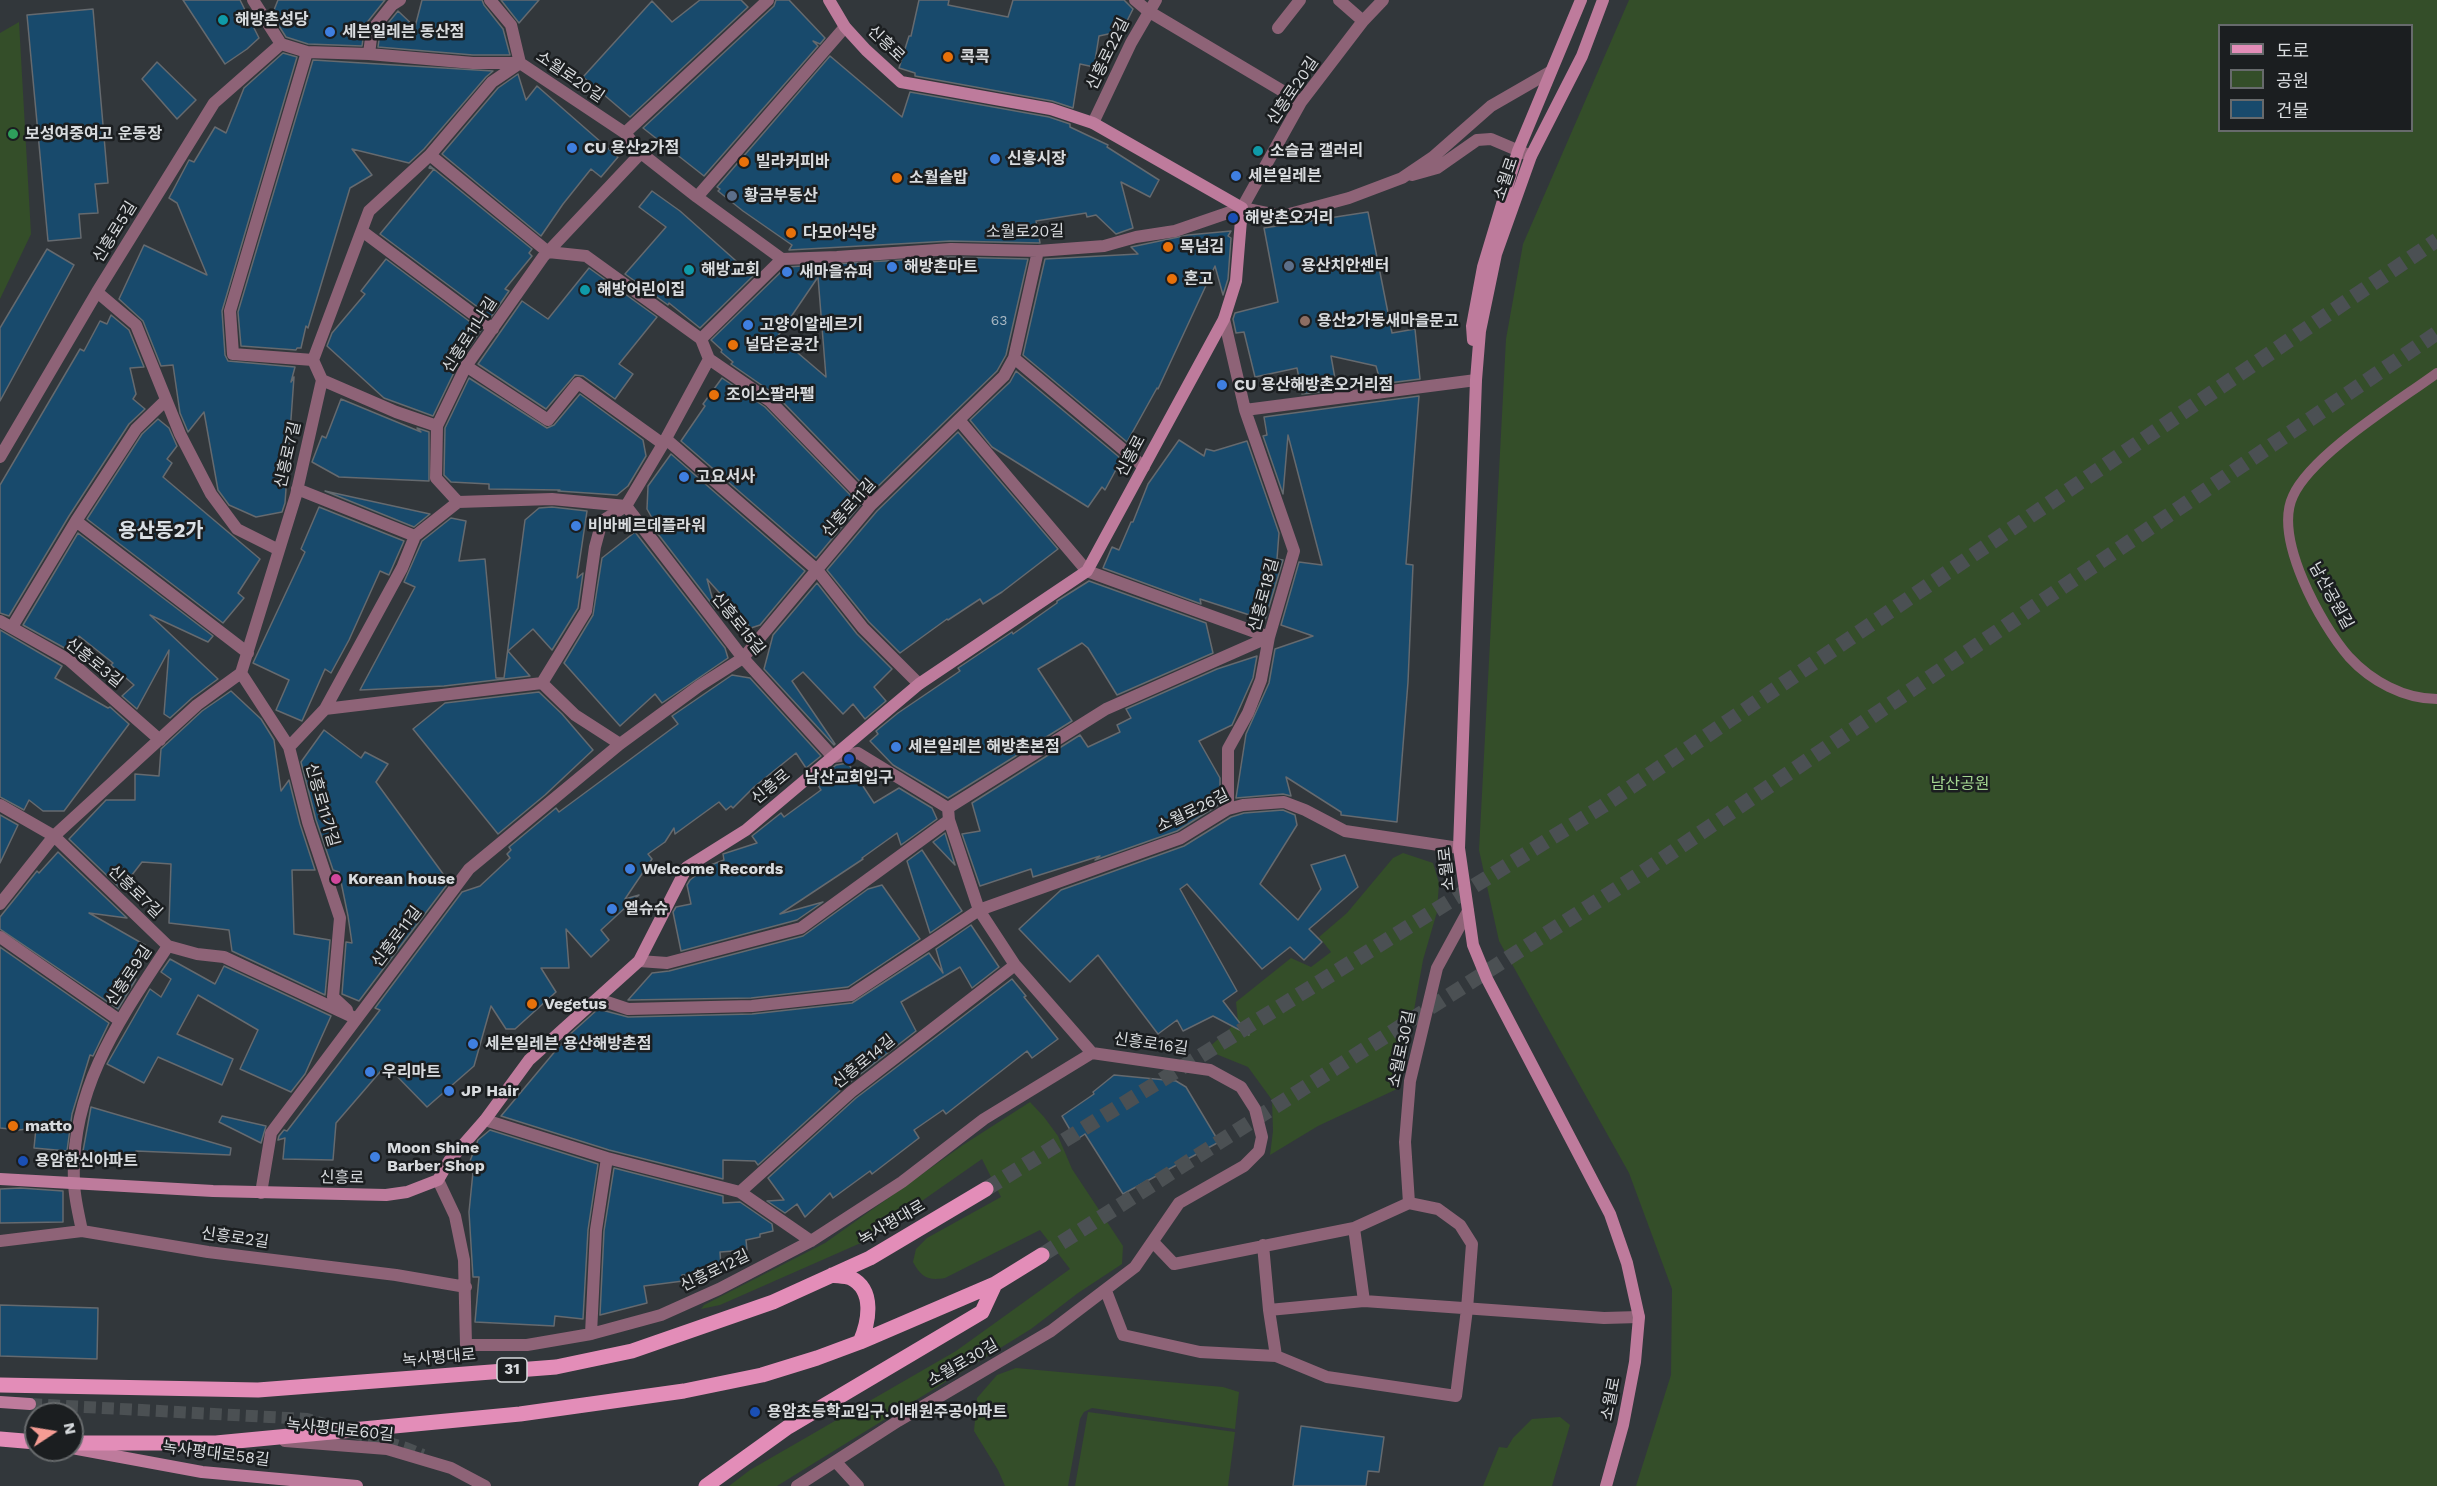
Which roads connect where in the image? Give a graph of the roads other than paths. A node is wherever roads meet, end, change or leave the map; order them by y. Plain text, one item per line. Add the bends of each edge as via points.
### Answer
1 (400, 0) edge
2 (490, 0) edge
3 (768, 0) edge
4 (829, 0) edge
5 (1134, 0) edge
6 (1156, 0) edge
7 (1300, 0) edge
8 (1339, 0) edge
9 (1383, 0) edge
10 (1581, 0) edge
11 (1603, 0) edge
12 (255, 1) edge
13 (1148, 11) junction
14 (1363, 21) junction
15 (845, 27) junction
16 (1278, 28) dead end
17 (281, 44) junction
18 (307, 52) junction
19 (369, 54) junction
20 (519, 63) junction
21 (1550, 72) junction
22 (1301, 102) junction
23 (1093, 123) junction
24 (625, 133) junction
25 (1518, 151) junction
26 (640, 153) junction
27 (430, 155) junction
28 (1531, 156) junction
29 (1402, 178) junction
30 (697, 197) junction
31 (1242, 208) junction
32 (362, 231) junction
33 (1038, 251) junction
34 (548, 252) junction
35 (782, 259) junction
36 (97, 292) junction
37 (1224, 319) junction
38 (493, 328) junction
39 (701, 339) junction
40 (1014, 358) junction
41 (709, 359) junction
42 (314, 360) junction
43 (466, 366) junction
44 (2437, 373) edge
45 (322, 380) junction
46 (1476, 380) junction
47 (166, 400) junction
48 (1245, 410) junction
49 (959, 420) junction
50 (437, 426) junction
51 (665, 441) junction
52 (0, 457) edge
53 (1144, 466) junction
54 (297, 489) junction
55 (458, 502) junction
56 (871, 505) junction
57 (626, 506) junction
58 (76, 520) junction
59 (415, 536) junction
60 (279, 550) junction
61 (817, 570) junction
62 (1087, 571) junction
63 (0, 621) edge
64 (12, 627) junction
65 (1269, 637) junction
66 (248, 653) junction
67 (743, 658) junction
68 (242, 673) junction
69 (542, 682) junction
70 (919, 684) junction
71 (2437, 699) edge
72 (325, 709) junction
73 (159, 740) junction
74 (620, 744) junction
75 (289, 747) junction
76 (833, 757) junction
77 (0, 805) edge
78 (1228, 809) junction
79 (949, 814) junction
80 (54, 836) junction
81 (1459, 848) junction
82 (0, 904) edge
83 (979, 910) junction
84 (1468, 911) junction
85 (0, 937) edge
86 (168, 946) junction
87 (639, 961) junction
88 (1015, 965) junction
89 (598, 999) junction
90 (355, 1018) junction
91 (119, 1020) junction
92 (1092, 1053) junction
93 (485, 1120) junction
94 (607, 1158) junction
95 (0, 1179) edge
96 (438, 1180) junction
97 (74, 1182) junction
98 (986, 1189) tunnel mouth
99 (740, 1192) junction
100 (261, 1193) junction
101 (1409, 1203) junction
102 (1354, 1228) junction
103 (82, 1231) junction
104 (0, 1241) edge
105 (811, 1241) junction
106 (1153, 1242) junction
107 (1263, 1245) junction
108 (1042, 1255) tunnel mouth
109 (832, 1275) junction
110 (995, 1284) junction
111 (466, 1287) junction
112 (1106, 1291) junction
113 (1364, 1301) junction
114 (1467, 1309) junction
115 (1269, 1310) junction
116 (1639, 1317) junction
117 (591, 1334) junction
118 (860, 1342) junction
119 (1276, 1356) junction
120 (0, 1385) edge
121 (0, 1402) edge
122 (24, 1404) tunnel mouth
123 (0, 1439) edge
124 (257, 1439) junction
125 (24, 1441) edge
126 (84, 1443) edge
127 (84, 1451) edge
128 (836, 1462) junction
129 (357, 1486) edge
130 (485, 1486) edge
131 (706, 1486) edge
132 (797, 1486) edge
133 (858, 1486) edge
134 (1606, 1486) edge

1 - 19 street via 372,30
2 - 20 street, 소월로20길 via 511,25
3 - 24 street
4 - 15 main road, 신흥로
5 - 13 street
6 - 13 street, 신흥로22길
7 - 16 street
8 - 14 street
9 - 14 street, 신흥로20길
10 - 21 main road, 소월로
11 - 28 main road, 소월로 via 1582,56
12 - 17 street
13 - 22 street
13 - 23 street, 신흥로22길
14 - 22 street, 신흥로20길
15 - 23 main road, 신흥로 via 901,82 1051,109
15 - 30 street, 신흥로
17 - 18 street, 소월로20길
17 - 36 street, 신흥로5길 via 214,103
18 - 19 street, 소월로20길
18 - 42 street via 230,311 233,354
19 - 20 street, 소월로20길
20 - 24 street, 소월로20길
20 - 27 street via 492,82
21 - 25 main road, 소월로
21 - 29 street via 1491,106 1433,157
22 - 31 street, 신흥로20길
23 - 31 main road, 신흥로
24 - 26 street, 소월로20길
25 - 28 street
25 - 29 street via 1491,139 1477,140 1437,168
25 - 46 main road, 소월로 via 1482,267 1472,326
26 - 30 street, 소월로20길
26 - 34 street, 신흥로11나길
27 - 32 street via 369,211
27 - 34 street
28 - 46 main road, 소월로 via 1496,254 1480,331
29 - 31 street via 1349,198 1282,216
30 - 35 street, 소월로20길
31 - 33 street, 소월로20길 via 1175,231 1104,246
31 - 37 main road, 신흥로 via 1236,281
32 - 38 street
32 - 42 street
33 - 35 street, 소월로20길 via 951,249
33 - 40 street, 신흥로11길
34 - 38 street, 신흥로11나길
34 - 39 street via 586,256
35 - 39 street
36 - 47 street via 136,325
36 - 52 street, 신흥로5길
37 - 48 street, 신흥로18길
37 - 53 main road, 신흥로
38 - 43 street, 신흥로11나길
39 - 41 street
40 - 49 street, 신흥로11길 via 1004,376
40 - 53 street
41 - 51 street
41 - 56 street via 770,401
42 - 45 street
43 - 50 street, 신흥로11나길
43 - 51 street via 548,420 578,383
44 - 71 lane, 남산공원길 via 2318,463 2293,495 2289,510 2292,551 2300,574 2349,657 2393,689
45 - 50 street
45 - 54 street, 신흥로7길
46 - 48 street
46 - 81 main road, 소월로
47 - 58 street via 136,429
47 - 60 street via 211,494 237,529
48 - 65 street, 신흥로18길 via 1294,551
49 - 56 street, 신흥로11길
49 - 62 street
50 - 55 street, 신흥로11나길 via 436,478
51 - 57 street
51 - 61 street
53 - 62 main road, 신흥로
54 - 59 street
54 - 60 street, 신흥로7길
55 - 57 street via 552,499
55 - 59 street
56 - 61 street, 신흥로11길
57 - 67 street, 신흥로15길
57 - 69 street via 602,521 586,611
58 - 64 street
58 - 66 street
59 - 72 street via 402,568
60 - 66 street, 신흥로7길
61 - 67 street, 신흥로11길
61 - 70 street via 863,628
62 - 65 street
62 - 70 main road, 신흥로
63 - 64 street, 신흥로3길
64 - 73 street, 신흥로3길 via 69,660
65 - 78 street, 신흥로18길 via 1261,680 1228,749
65 - 79 street via 1106,710
66 - 68 street, 신흥로7길
67 - 74 street, 신흥로11길
67 - 76 street, 신흥로15길
68 - 73 street via 197,705
68 - 75 street, 신흥로11가길
69 - 72 street
69 - 74 street via 575,715
70 - 76 main road, 신흥로
72 - 75 street
73 - 80 street
74 - 90 street, 신흥로11길 via 469,869
75 - 90 street, 신흥로11가길 via 308,822 340,918 333,997
76 - 79 street via 858,753
76 - 87 main road, 신흥로 via 746,830 687,867
77 - 80 street, 신흥로7길
78 - 81 street, 소월로26길 via 1284,802 1345,831
78 - 83 street, 소월로26길 via 1181,838
79 - 83 street, 신흥로16길
79 - 87 street via 801,928 667,963
80 - 82 street
80 - 86 street, 신흥로7길
81 - 84 main road, 소월로
83 - 88 street, 신흥로16길
83 - 89 street via 851,995 752,1006 628,1009
84 - 101 street, 소월로30길 via 1437,968 1410,1081 1405,1142
84 - 116 main road, 소월로 via 1473,945 1486,979 1610,1214 1627,1263
85 - 91 street
86 - 90 street, 신흥로9길 via 224,957
86 - 91 street, 신흥로9길
87 - 89 main road, 신흥로
88 - 92 street, 신흥로16길
88 - 99 street, 신흥로14길 via 851,1092
89 - 93 main road, 신흥로 via 529,1060
90 - 100 street, 신흥로11길 via 271,1133
91 - 97 street, 신흥로9길 via 90,1078 76,1128
92 - 105 street, 신흥로12길 via 984,1119 902,1182
92 - 106 street, 신흥로16길 via 1210,1070 1240,1087 1255,1109 1262,1137 1259,1151 1244,1167 1179,1203
93 - 94 street
93 - 96 main road, 신흥로 via 449,1161
94 - 99 street
94 - 117 street via 596,1230
95 - 97 main road, 신흥로
96 - 100 main road, 신흥로 via 386,1195
96 - 111 street, 신흥로12길 via 455,1216
97 - 100 main road, 신흥로
97 - 103 street, 신흥로9길
98 - 109 main road, 녹사평대로 / 31
99 - 105 street
101 - 102 street
101 - 114 street via 1438,1209 1460,1225 1472,1244
102 - 107 street
102 - 113 street
103 - 104 street, 신흥로2길
103 - 111 street, 신흥로2길
105 - 117 street, 신흥로12길 via 661,1315
106 - 107 street via 1174,1264
106 - 112 street, 소월로30길 via 1135,1267
107 - 115 street
108 - 110 main road
109 - 118 main road via 850,1277 867,1298 867,1327
109 - 120 main road, 녹사평대로 / 31 via 772,1302 632,1351 556,1367 258,1390
110 - 118 main road
110 - 131 main road via 982,1312 788,1427
111 - 117 street, 신흥로12길 via 466,1345 527,1345
112 - 119 street via 1123,1335 1200,1352
112 - 128 street, 소월로30길 via 1051,1331 898,1420
113 - 114 street
113 - 115 street
114 - 116 street
114 - 119 street via 1456,1396 1327,1377
115 - 119 street
116 - 134 main road, 소월로 via 1623,1425
118 - 124 main road via 762,1375 684,1391 520,1414
121 - 122 main road
123 - 125 main road
124 - 126 main road via 216,1443
124 - 130 street, 녹사평대로60길 via 387,1449 451,1468
127 - 129 main road, 녹사평대로58길 via 202,1472
128 - 132 street, 소월로30길
128 - 133 street

